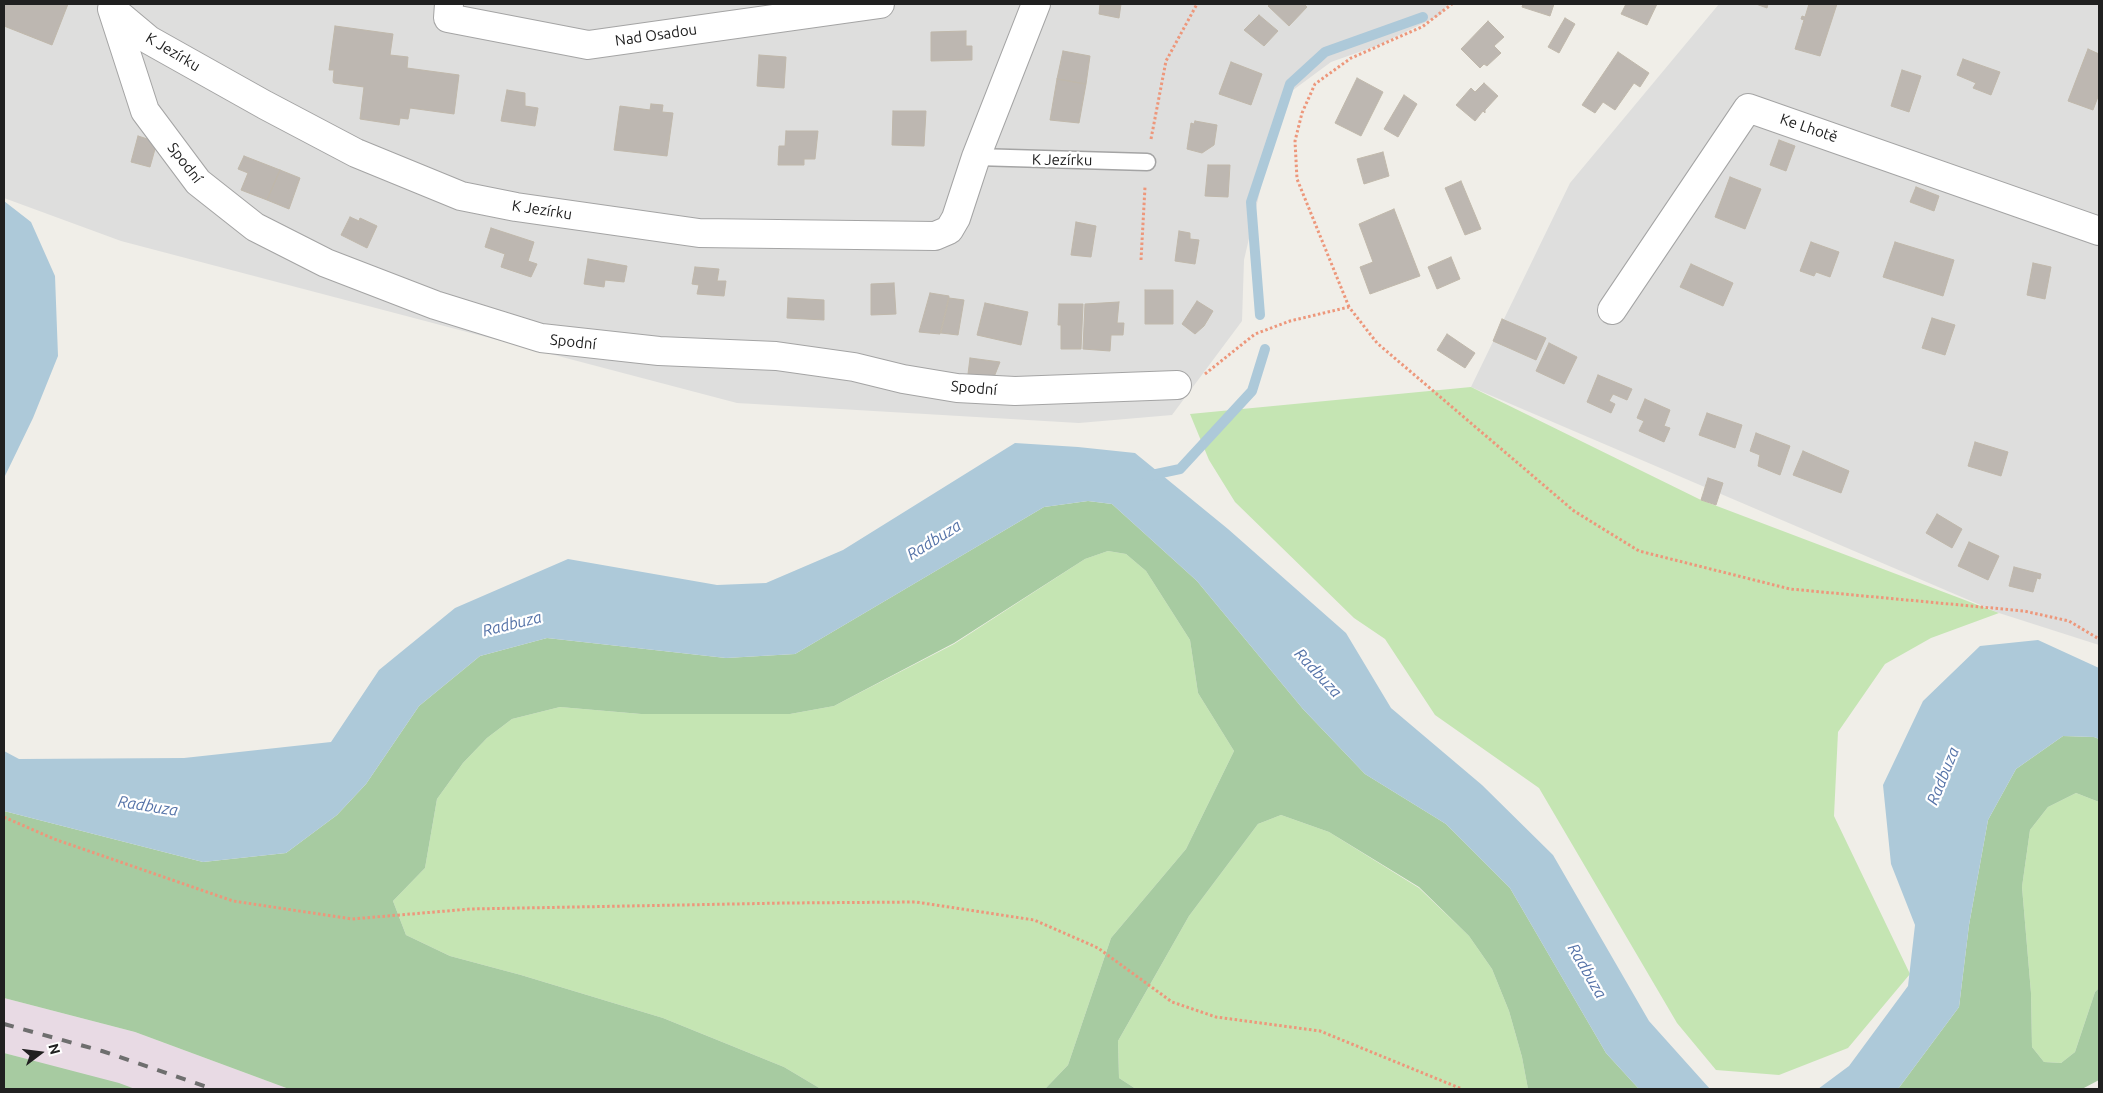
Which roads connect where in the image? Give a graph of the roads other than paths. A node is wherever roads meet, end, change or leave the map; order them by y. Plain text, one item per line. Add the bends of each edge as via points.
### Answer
1 (450, 4) edge
2 (880, 4) edge
3 (1036, 4) edge
4 (110, 6) edge
5 (976, 158) junction
6 (1147, 162) road end
7 (2099, 232) edge
8 (1612, 310) dead end
9 (1177, 386) road end

1 - 2 street, Nad Osadou via 448,18 588,45
3 - 5 street, K Jezírku
4 - 5 street, K Jezírku via 148,40 356,153 460,196 516,207 699,233 935,236 949,230 956,218
4 - 9 street, Spodní via 145,111 198,182 255,227 326,262 435,305 541,338 659,351 776,356 854,367 957,388 1015,391
5 - 6 lane, K Jezírku
7 - 8 street, Ke Lhotě via 1748,108

